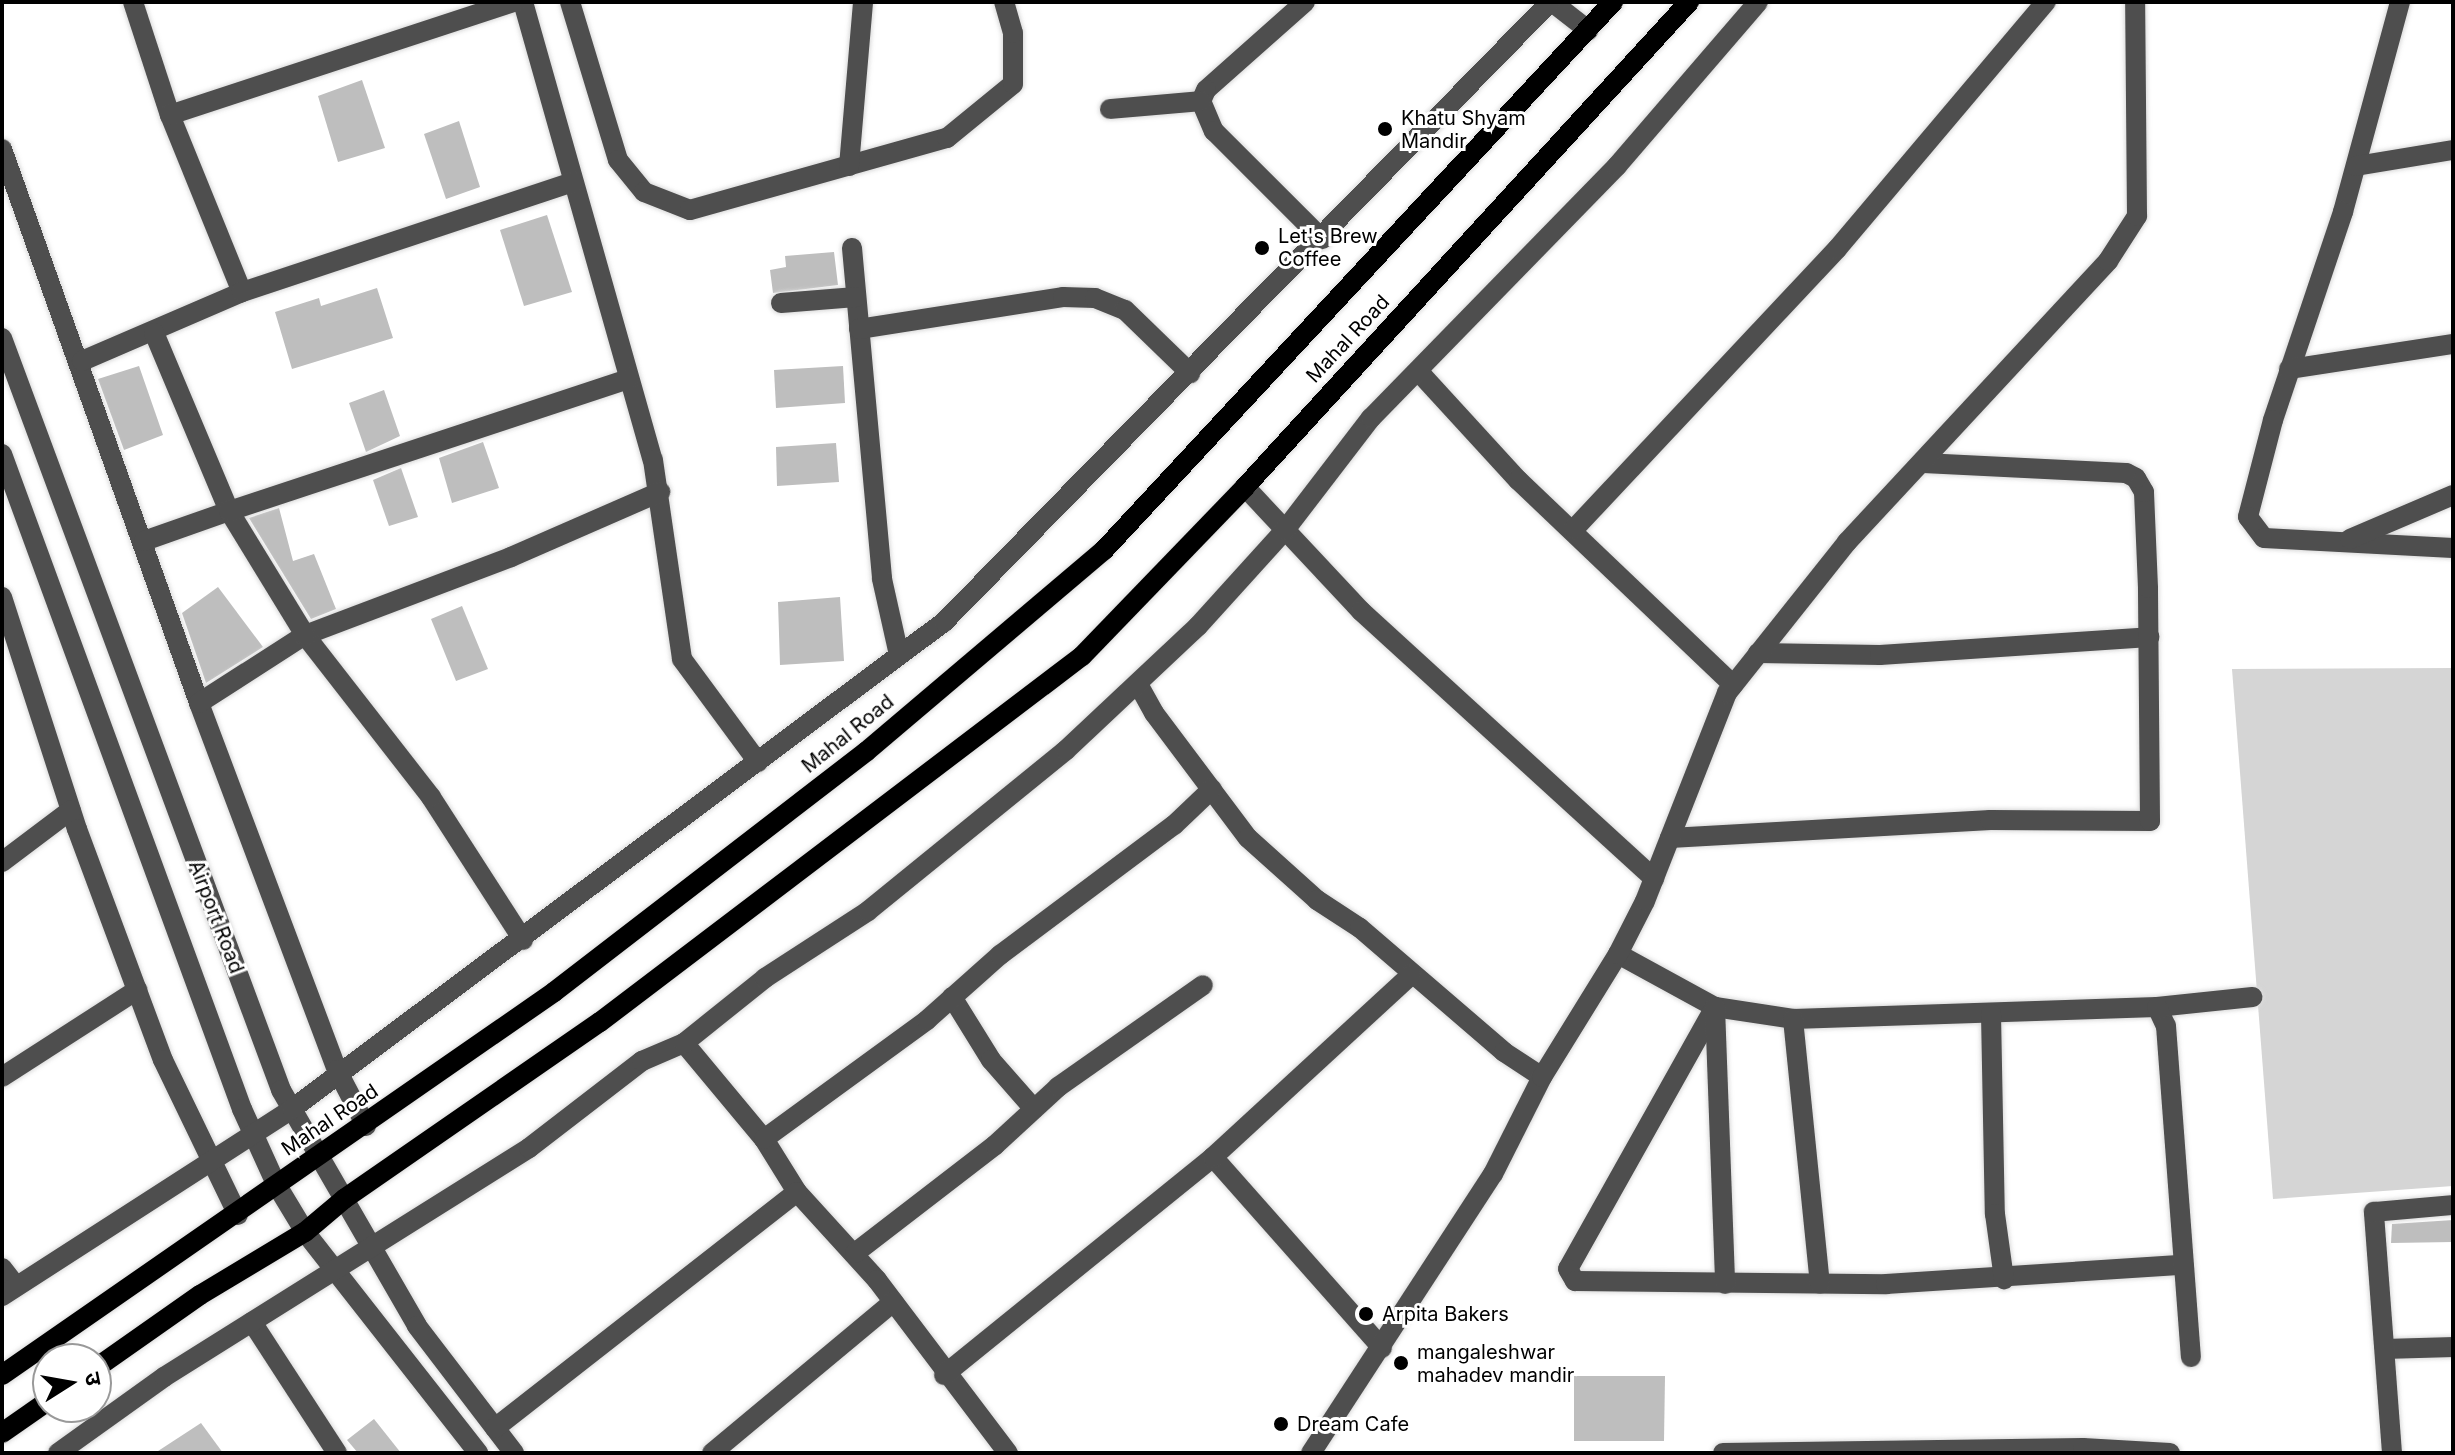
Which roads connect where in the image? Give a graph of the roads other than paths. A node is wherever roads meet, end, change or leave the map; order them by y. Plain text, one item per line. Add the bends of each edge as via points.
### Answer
1 (133, 2) edge
2 (514, 2) edge
3 (523, 2) edge
4 (570, 2) edge
5 (863, 2) edge
6 (1004, 2) edge
7 (1305, 2) edge
8 (1551, 2) edge
9 (1613, 2) edge
10 (1689, 2) edge
11 (1758, 2) edge
12 (2046, 2) edge
13 (2135, 2) edge
14 (2400, 2) edge
15 (1588, 30) junction
16 (1201, 101) junction
17 (1110, 109) dead end
18 (170, 115) junction
19 (2, 149) edge
20 (2453, 150) edge
21 (849, 166) junction
22 (2356, 166) junction
23 (573, 182) junction
24 (1322, 239) junction
25 (852, 248) dead end
26 (242, 292) junction
27 (856, 297) junction
28 (781, 303) dead end
29 (859, 329) junction
30 (154, 333) junction
31 (2, 338) edge
32 (2453, 344) edge
33 (82, 361) junction
34 (2289, 369) junction
35 (1419, 372) junction
36 (1190, 373) junction
37 (629, 379) junction
38 (2, 454) edge
39 (1923, 463) junction
40 (1245, 487) junction
41 (660, 492) junction
42 (2453, 495) edge
43 (229, 511) junction
44 (1574, 529) junction
45 (1285, 530) junction
46 (144, 541) junction
47 (2346, 541) junction
48 (2453, 548) edge
49 (2, 597) edge
50 (305, 635) junction
51 (2149, 637) junction
52 (1758, 653) junction
53 (899, 655) junction
54 (1138, 684) junction
55 (1733, 685) junction
56 (199, 703) junction
57 (758, 762) junction
58 (1212, 789) junction
59 (71, 810) junction
60 (1670, 838) junction
61 (2, 862) edge
62 (1654, 879) junction
63 (523, 940) junction
64 (1618, 954) junction
65 (1411, 975) junction
66 (1203, 985) dead end
67 (137, 990) junction
68 (952, 997) junction
69 (2252, 997) dead end
70 (1715, 1007) junction
71 (2157, 1007) junction
72 (1991, 1014) junction
73 (1793, 1019) junction
74 (684, 1043) junction
75 (337, 1070) junction
76 (2, 1077) edge
77 (1542, 1077) junction
78 (292, 1109) junction
79 (1034, 1109) junction
80 (366, 1126) junction
81 (253, 1136) junction
82 (764, 1139) junction
83 (1213, 1157) junction
84 (320, 1158) junction
85 (215, 1159) junction
86 (276, 1184) junction
87 (797, 1192) junction
88 (344, 1199) junction
89 (2453, 1205) edge
90 (238, 1215) junction
91 (305, 1232) junction
92 (369, 1248) junction
93 (855, 1253) junction
94 (2182, 1265) junction
95 (2, 1268) edge
96 (337, 1269) junction
97 (2004, 1279) junction
98 (1725, 1284) junction
99 (1820, 1284) junction
100 (9, 1291) edge
101 (893, 1302) junction
102 (252, 1322) junction
103 (2453, 1347) edge
104 (1382, 1348) junction
105 (2385, 1349) junction
106 (112, 1357) edge
107 (2191, 1357) dead end
108 (2, 1375) edge
109 (944, 1375) junction
110 (32, 1412) edge
111 (495, 1428) junction
112 (2, 1433) edge
113 (1811, 1451) edge
114 (58, 1453) edge
115 (337, 1453) edge
116 (478, 1453) edge
117 (514, 1453) edge
118 (712, 1453) edge
119 (1008, 1453) edge
120 (1311, 1453) edge
121 (1723, 1453) edge
122 (2170, 1453) edge
123 (2392, 1453) edge

1 - 18 street
2 - 18 street
3 - 23 street
4 - 21 street via 618,160 644,192 690,210
5 - 21 street
6 - 21 street via 1013,33 1013,84 947,138
7 - 16 street via 1206,90
8 - 15 street
8 - 24 street
9 - 15 main road, Mahal Road
10 - 40 main road, Mahal Road
11 - 35 street via 1617,166
12 - 44 street via 1837,249
13 - 39 street via 2137,216 2108,261
14 - 22 street
15 - 80 main road, Mahal Road via 1104,550 855,760 554,992
16 - 17 street
16 - 24 street via 1214,131
18 - 26 street
19 - 33 street
20 - 22 street
22 - 34 street
23 - 26 street
23 - 37 street
24 - 36 street
25 - 27 street
26 - 30 street
27 - 28 street
27 - 29 street
29 - 36 street via 1063,297 1095,298 1125,310
29 - 53 street via 882,579
30 - 33 street
30 - 43 street
31 - 78 street, Airport Road
32 - 34 street
33 - 46 street
34 - 47 street via 2248,517 2264,538
35 - 44 street via 1518,480
35 - 45 street via 1371,418
36 - 53 street via 944,622
37 - 41 street
37 - 43 street
38 - 81 street, Airport Road
39 - 51 street via 2126,473 2136,478 2144,492
39 - 52 street via 1847,542
40 - 45 street
40 - 88 main road, Mahal Road via 1082,656 600,1022
41 - 50 street via 511,557
41 - 57 street via 682,659
42 - 47 street
43 - 46 street
43 - 50 street
44 - 55 street
45 - 54 street
45 - 62 street via 1361,611
46 - 56 street
47 - 48 street
49 - 59 street
50 - 56 street
50 - 63 street via 431,797
51 - 52 street via 1880,655
51 - 60 street via 2150,821 1960,821
52 - 55 street
53 - 57 street
54 - 58 street
54 - 74 street via 973,829 868,911 765,978
55 - 60 street
56 - 75 street
57 - 63 street
58 - 65 street via 1248,838
58 - 68 street
59 - 61 street
59 - 67 street
60 - 62 street
62 - 64 street
63 - 75 street
64 - 70 street
64 - 77 street
65 - 77 street
65 - 83 street
66 - 79 street
67 - 76 street
67 - 85 street via 163,1060
68 - 79 street via 991,1060
68 - 82 street via 847,1082
69 - 71 street
70 - 73 street
70 - 98 street
70 - 98 street via 1568,1269 1575,1281
71 - 72 street
71 - 94 street via 2166,1026
72 - 73 street
72 - 97 street via 1995,1214
73 - 99 street
74 - 82 street
74 - 92 street via 642,1061 529,1148
75 - 78 street
75 - 80 street
77 - 104 street via 1493,1174
78 - 81 street
78 - 84 street, Airport Road
79 - 93 street
80 - 84 main road, Mahal Road
81 - 85 street
81 - 86 street, Airport Road
82 - 87 street
83 - 104 street
83 - 109 street
84 - 86 main road, Mahal Road
84 - 88 street, Airport Road
85 - 90 street
85 - 100 street
86 - 90 main road, Mahal Road
86 - 91 street, Airport Road
87 - 93 street
87 - 111 street
88 - 91 main road, Mahal Road
88 - 92 street, Airport Road
89 - 105 street via 2374,1212
90 - 108 main road, Mahal Road
91 - 96 street, Airport Road
91 - 106 main road, Mahal Road via 200,1295
92 - 96 street
92 - 111 street, Airport Road via 417,1326
93 - 101 street
94 - 97 street
94 - 107 street
95 - 100 street
96 - 102 street
96 - 116 street, Airport Road
97 - 99 street
98 - 99 street
101 - 109 street
101 - 118 street
102 - 114 street
102 - 115 street
103 - 105 street
104 - 120 street
105 - 123 street
109 - 119 street
110 - 112 main road
111 - 117 street, Airport Road
113 - 121 street
113 - 122 street

